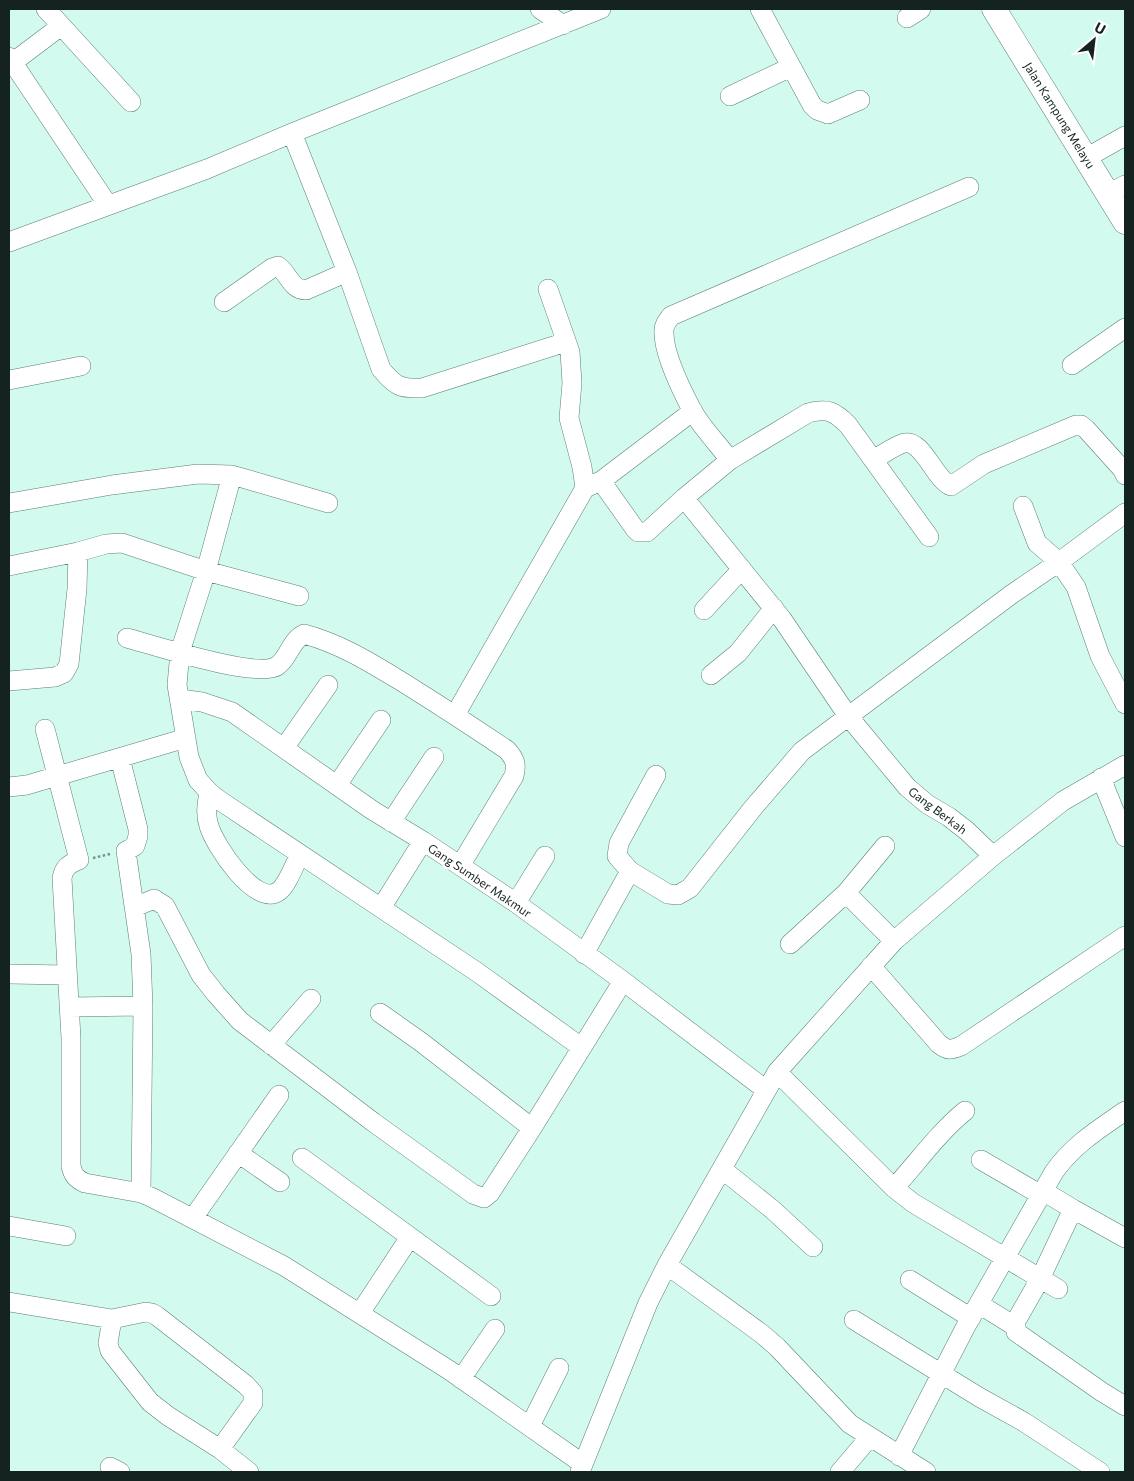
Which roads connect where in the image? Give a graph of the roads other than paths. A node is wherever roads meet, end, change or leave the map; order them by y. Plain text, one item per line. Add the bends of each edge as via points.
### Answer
1 (46, 9) edge
2 (540, 9) edge
3 (601, 9) edge
4 (994, 9) edge
5 (763, 10) edge
6 (563, 25) junction
7 (61, 26) junction
8 (11, 60) edge
9 (791, 67) junction
10 (730, 96) dead end
11 (860, 100) dead end
12 (131, 102) dead end
13 (292, 133) junction
14 (1125, 136) edge
15 (1086, 158) junction
16 (968, 187) dead end
17 (1117, 190) edge
18 (108, 205) junction
19 (1124, 218) edge
20 (9, 242) edge
21 (347, 272) junction
22 (548, 289) dead end
23 (224, 302) dead end
24 (1125, 328) edge
25 (566, 342) junction
26 (1072, 365) dead end
27 (81, 366) dead end
28 (9, 380) edge
29 (693, 411) junction
30 (730, 460) junction
31 (873, 460) junction
32 (232, 475) junction
33 (1125, 475) edge
34 (593, 484) junction
35 (684, 498) junction
36 (9, 503) edge
37 (328, 503) dead end
38 (1023, 506) dead end
39 (1125, 513) edge
40 (929, 537) dead end
41 (78, 552) junction
42 (1060, 562) junction
43 (9, 566) edge
44 (742, 569) junction
45 (206, 571) junction
46 (298, 596) dead end
47 (774, 608) junction
48 (704, 610) dead end
49 (127, 638) dead end
50 (180, 652) junction
51 (1118, 672) edge
52 (711, 675) dead end
53 (9, 681) edge
54 (328, 685) dead end
55 (180, 699) junction
56 (1125, 704) edge
57 (455, 715) junction
58 (848, 716) junction
59 (381, 720) dead end
60 (45, 729) dead end
61 (186, 738) junction
62 (284, 748) junction
63 (434, 757) dead end
64 (120, 758) junction
65 (1125, 765) edge
66 (656, 775) dead end
67 (58, 776) junction
68 (1101, 778) junction
69 (337, 785) junction
70 (9, 787) edge
71 (209, 792) junction
72 (391, 822) junction
73 (1125, 837) edge
74 (423, 841) junction
75 (885, 846) dead end
76 (300, 854) junction
77 (545, 856) dead end
78 (993, 856) junction
79 (460, 866) junction
80 (630, 871) junction
81 (846, 893) junction
82 (516, 904) junction
83 (135, 906) junction
84 (381, 908) junction
85 (1125, 936) edge
86 (894, 941) junction
87 (790, 944) dead end
88 (584, 954) junction
89 (871, 966) junction
90 (9, 974) edge
91 (67, 975) junction
92 (623, 981) junction
93 (311, 999) dead end
94 (69, 1006) junction
95 (143, 1006) junction
96 (380, 1013) dead end
97 (272, 1045) junction
98 (581, 1047) junction
99 (777, 1072) junction
100 (766, 1090) junction
101 (279, 1095) dead end
102 (965, 1111) dead end
103 (1125, 1111) edge
104 (532, 1128) junction
105 (238, 1153) junction
106 (302, 1158) dead end
107 (981, 1160) dead end
108 (722, 1169) junction
109 (280, 1182) dead end
110 (894, 1188) junction
111 (141, 1193) junction
112 (1042, 1193) junction
113 (1073, 1209) junction
114 (193, 1218) junction
115 (9, 1226) edge
116 (66, 1236) dead end
117 (410, 1237) junction
118 (1125, 1238) edge
119 (813, 1247) dead end
120 (1006, 1258) junction
121 (667, 1264) junction
122 (1040, 1279) junction
123 (910, 1280) dead end
124 (1058, 1289) dead end
125 (491, 1296) dead end
126 (9, 1302) edge
127 (975, 1311) junction
128 (360, 1313) junction
129 (112, 1319) junction
130 (854, 1320) dead end
131 (1016, 1327) junction
132 (496, 1329) dead end
133 (559, 1368) dead end
134 (942, 1374) junction
135 (462, 1379) junction
136 (1125, 1406) edge
137 (530, 1426) junction
138 (869, 1438) junction
139 (220, 1449) junction
140 (899, 1456) junction
141 (581, 1468) edge
142 (249, 1472) edge
143 (840, 1472) edge
144 (926, 1472) edge
145 (1100, 1472) edge

1 - 7 street
2 - 6 street
3 - 6 street
4 - 15 main road, Jalan Kampung Melayu
5 - 9 street
6 - 13 street
7 - 8 street
7 - 12 street
8 - 18 street
9 - 10 street
9 - 11 street via 812,105 822,113 828,114
13 - 18 street via 207,170
13 - 21 street
14 - 15 street
15 - 17 main road, Jalan Kampung Melayu
16 - 29 street via 671,316 663,332 665,343 672,367
17 - 19 main road, Jalan Kampung Melayu
18 - 20 street
21 - 23 street via 300,290 278,266
21 - 25 street via 381,369 389,379 404,388 422,388
22 - 25 street
24 - 26 street
25 - 34 street via 570,352 572,383 569,418 582,467
27 - 28 street
29 - 30 street
29 - 34 street
30 - 31 street via 808,413 822,409 836,413
30 - 35 street
31 - 33 street via 905,443 913,444 942,480 951,486 984,464 1082,425
31 - 40 street
32 - 36 street via 198,474
32 - 37 street
32 - 45 street
34 - 35 street via 642,533
34 - 57 street
35 - 44 street, Gang Berkah
38 - 42 street via 1037,543
39 - 42 street
41 - 43 street
41 - 45 street via 106,544 122,544
41 - 53 street via 70,664 64,673 56,677
42 - 51 street via 1076,587 1100,656
42 - 58 street
44 - 47 street, Gang Berkah
44 - 48 street
45 - 46 street
45 - 50 street
47 - 52 street via 738,653
47 - 58 street, Gang Berkah
49 - 50 street
50 - 55 street via 177,686
50 - 57 street via 232,666 269,669 277,666 304,634 357,654
51 - 56 street
54 - 62 street
55 - 61 street
55 - 62 street, Gang Sumber Makmur via 232,712
57 - 79 street via 507,750 516,765 514,776
58 - 78 street, Gang Berkah via 907,788 955,822
58 - 80 street via 791,761 690,888 678,895 668,894
59 - 69 street
60 - 67 street
61 - 64 street
61 - 71 street via 198,780
62 - 69 street, Gang Sumber Makmur
63 - 72 street
64 - 67 street
64 - 83 street via 138,836 135,846 126,851
65 - 68 street
66 - 80 street via 619,843 617,856
67 - 70 street
67 - 91 street via 79,860 69,864 62,878
68 - 73 street
68 - 78 street via 1063,801
69 - 72 street, Gang Sumber Makmur
71 - 76 street
71 - 76 street via 206,814 220,851 254,888 263,893 280,891
72 - 74 street, Gang Sumber Makmur
74 - 79 street, Gang Sumber Makmur
74 - 84 street
75 - 81 street
76 - 84 street
77 - 82 street
78 - 86 street
79 - 82 street, Gang Sumber Makmur
80 - 88 street
81 - 86 street
81 - 87 street
82 - 88 street, Gang Sumber Makmur
83 - 95 street via 142,954
83 - 97 street via 154,899 165,906 201,975 240,1021
84 - 98 street via 525,1005
85 - 89 street via 952,1050 946,1050 939,1044
86 - 89 street
88 - 92 street, Gang Sumber Makmur
89 - 99 street
90 - 91 street
91 - 94 street
92 - 98 street
92 - 100 street, Gang Sumber Makmur
93 - 97 street
94 - 95 street
94 - 111 street via 73,1175 85,1183
95 - 111 street
96 - 104 street
97 - 104 street via 373,1122 473,1194 484,1198
98 - 104 street
99 - 100 street
99 - 110 street
100 - 108 street
101 - 105 street
102 - 110 street via 946,1127
103 - 112 street via 1064,1157
105 - 109 street
105 - 114 street
106 - 117 street
107 - 112 street
108 - 119 street
108 - 121 street
110 - 120 street via 913,1203
111 - 114 street
112 - 113 street
112 - 120 street
113 - 118 street
113 - 122 street
114 - 128 street via 284,1266
115 - 116 street
117 - 125 street
117 - 128 street
120 - 122 street
120 - 127 street
121 - 138 street via 762,1334 850,1424
121 - 141 street
122 - 124 street
122 - 131 street
123 - 127 street
126 - 129 street
127 - 131 street
127 - 134 street
128 - 135 street
129 - 139 street via 110,1351 144,1396 158,1410
129 - 139 street via 152,1312 250,1389 253,1403
130 - 134 street
131 - 136 street via 1016,1332 1024,1338
132 - 135 street
133 - 137 street
134 - 140 street
134 - 145 street
135 - 137 street
137 - 141 street
138 - 140 street
138 - 143 street
139 - 142 street
140 - 144 street

